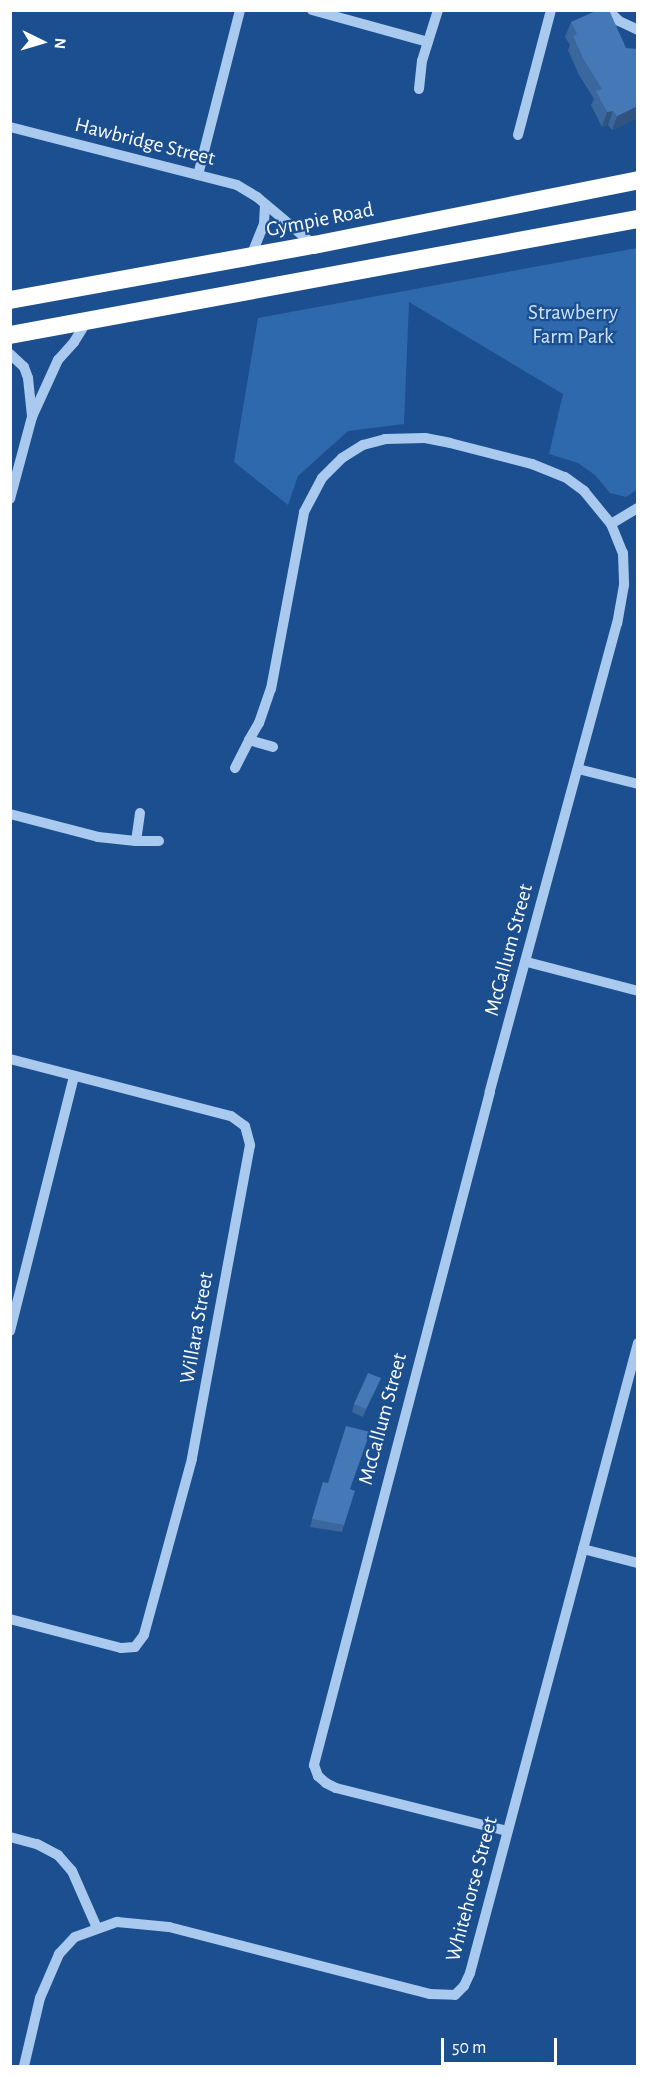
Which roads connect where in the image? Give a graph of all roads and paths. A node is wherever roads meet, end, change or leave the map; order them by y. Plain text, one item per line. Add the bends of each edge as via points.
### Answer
1 (240, 10) edge
2 (312, 10) edge
3 (438, 10) edge
4 (551, 10) edge
5 (608, 10) edge
6 (638, 30) edge
7 (428, 42) junction
8 (419, 89) dead end
9 (10, 127) edge
10 (518, 135) dead end
11 (198, 175) junction
12 (638, 180) edge
13 (265, 206) junction
14 (638, 219) edge
15 (314, 245) junction
16 (251, 256) junction
17 (10, 300) edge
18 (87, 321) junction
19 (10, 335) edge
20 (10, 354) edge
21 (32, 417) junction
22 (10, 499) edge
23 (638, 508) edge
24 (611, 524) junction
25 (249, 740) junction
26 (273, 747) dead end
27 (235, 768) dead end
28 (578, 769) junction
29 (638, 784) edge
30 (140, 813) dead end
31 (10, 814) edge
32 (136, 841) junction
33 (159, 841) dead end
34 (527, 962) junction
35 (638, 992) edge
36 (10, 1059) edge
37 (74, 1076) junction
38 (10, 1331) edge
39 (638, 1344) edge
40 (583, 1549) junction
41 (638, 1563) edge
42 (10, 1620) edge
43 (507, 1831) junction
44 (10, 1837) edge
45 (97, 1928) junction
46 (24, 2067) edge

1 - 11 street
2 - 7 street
3 - 7 street
4 - 10 street
5 - 6 street via 619,21
7 - 8 street
9 - 11 street, Hawbridge Street
11 - 13 street, Hawbridge Street via 237,185
12 - 15 highway, Gympie Road
13 - 15 street, Hawbridge Street
13 - 16 street via 264,224
14 - 18 highway
15 - 16 highway, Gympie Road
16 - 17 highway, Gympie Road
18 - 19 highway
18 - 21 street via 58,360
20 - 21 street via 24,367 28,378
21 - 22 street
23 - 24 street
24 - 25 street, McCallum Street via 584,491 566,477 450,443 425,438 385,439 342,458 322,478 304,512 271,689
24 - 28 street, McCallum Street via 623,553 624,585
25 - 26 street
25 - 27 street, McCallum Street
28 - 29 street
28 - 34 street, McCallum Street
30 - 32 street
31 - 32 street via 98,837
32 - 33 street
34 - 35 street
34 - 43 street, McCallum Street via 314,1765 318,1776 336,1788
36 - 37 street, Willara Street
37 - 38 street
37 - 42 street, Willara Street via 231,1116 245,1126 250,1145 192,1460 144,1635 135,1647 121,1647
39 - 40 street, Whitehorse Street
40 - 41 street
40 - 43 street, Whitehorse Street
43 - 45 street, Whitehorse Street via 470,1973 455,1995 430,1994 169,1927 117,1922
44 - 45 street via 58,1855 72,1871
45 - 46 street, Whitehorse Street via 75,1937 59,1954 40,1998

